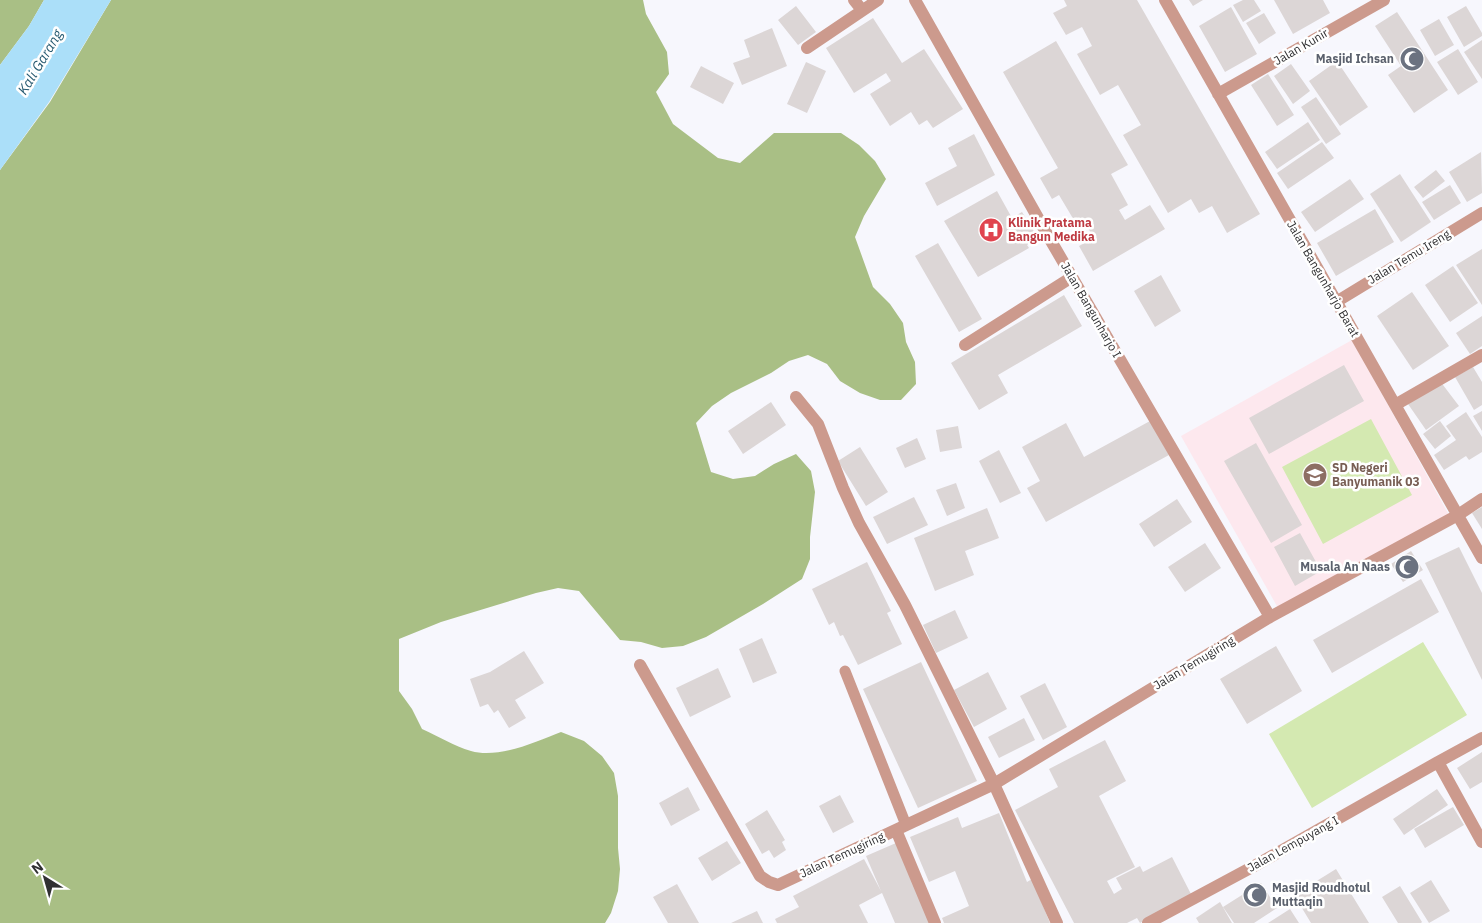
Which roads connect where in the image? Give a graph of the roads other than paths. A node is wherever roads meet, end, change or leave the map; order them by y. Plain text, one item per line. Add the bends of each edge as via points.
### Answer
1 (878, 0) edge
2 (915, 0) edge
3 (1165, 0) edge
4 (1384, 0) edge
5 (858, 5) edge
6 (807, 48) dead end
7 (1218, 94) junction
8 (1482, 213) edge
9 (1072, 278) junction
10 (1336, 302) junction
11 (965, 345) dead end
12 (1482, 355) edge
13 (796, 397) dead end
14 (1395, 405) junction
15 (1482, 499) edge
16 (1458, 515) junction
17 (1482, 558) edge
18 (1270, 617) junction
19 (640, 665) dead end
20 (845, 671) dead end
21 (1482, 738) edge
22 (1438, 762) junction
23 (994, 784) junction
24 (901, 828) junction
25 (1482, 842) edge
26 (1152, 922) edge
27 (935, 923) edge
28 (1057, 923) edge

1 - 5 street
2 - 9 street, Jalan Bangunharjo I
3 - 7 street, Jalan Bangunharjo Barat
4 - 7 street, Jalan Kunir
5 - 6 street
7 - 10 street, Jalan Bangunharjo Barat
8 - 10 street, Jalan Temu Ireng
9 - 11 street
9 - 18 street, Jalan Bangunharjo I
10 - 14 street, Jalan Bangunharjo Barat
12 - 14 street
13 - 23 street via 818,424 859,523 905,605
14 - 16 street, Jalan Bangunharjo Barat
15 - 16 street, Jalan Temugiring
16 - 17 street, Jalan Bangunharjo Barat
16 - 18 street, Jalan Temugiring
18 - 23 street, Jalan Temugiring
19 - 24 street, Jalan Temugiring via 760,876 769,882 778,884
20 - 24 lane
21 - 22 street, Jalan Lempuyang I
22 - 25 street
22 - 26 street, Jalan Lempuyang I
23 - 24 street, Jalan Temugiring
23 - 28 street
24 - 27 street

